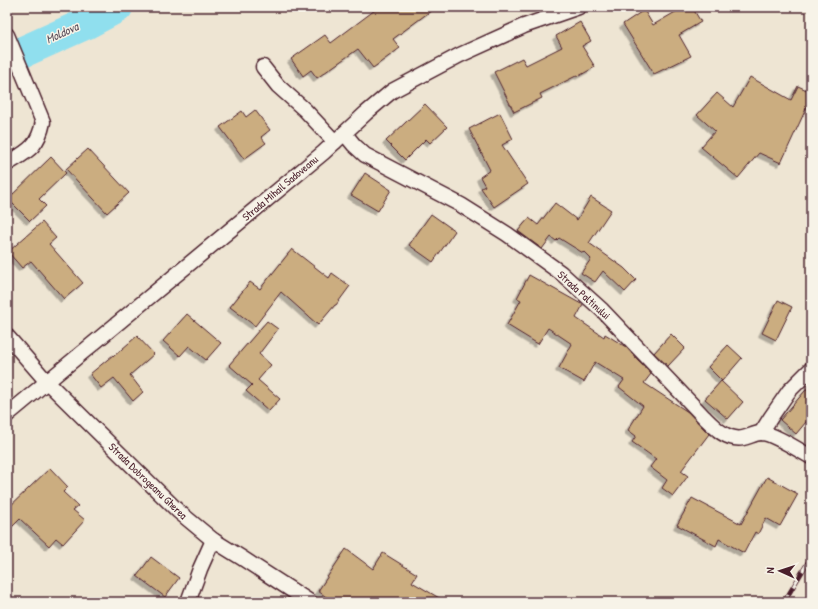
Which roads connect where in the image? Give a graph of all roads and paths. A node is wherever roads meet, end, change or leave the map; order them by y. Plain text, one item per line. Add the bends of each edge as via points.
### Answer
1 (579, 7) edge
2 (7, 35) edge
3 (263, 67) dead end
4 (340, 138) junction
5 (7, 164) edge
6 (7, 336) edge
7 (811, 369) edge
8 (47, 382) junction
9 (7, 415) edge
10 (761, 433) junction
11 (811, 457) edge
12 (213, 540) junction
13 (188, 602) edge
14 (310, 602) edge

1 - 4 street, Strada Mihail Sadoveanu via 524,26 460,55 392,91
2 - 5 street via 43,122 40,136 29,150
3 - 4 street, Strada Paltinului via 278,86
4 - 8 street, Strada Mihail Sadoveanu
4 - 10 street, Strada Paltinului via 354,145 365,155 461,205 561,273 602,310 704,418 721,432 741,438
6 - 8 street, Strada Dobrogeanu Gherea
7 - 10 street via 789,391
8 - 9 street, Strada Mihail Sadoveanu
8 - 12 street, Strada Dobrogeanu Gherea via 178,512
10 - 11 street
12 - 13 street
12 - 14 street, Strada Dobrogeanu Gherea

